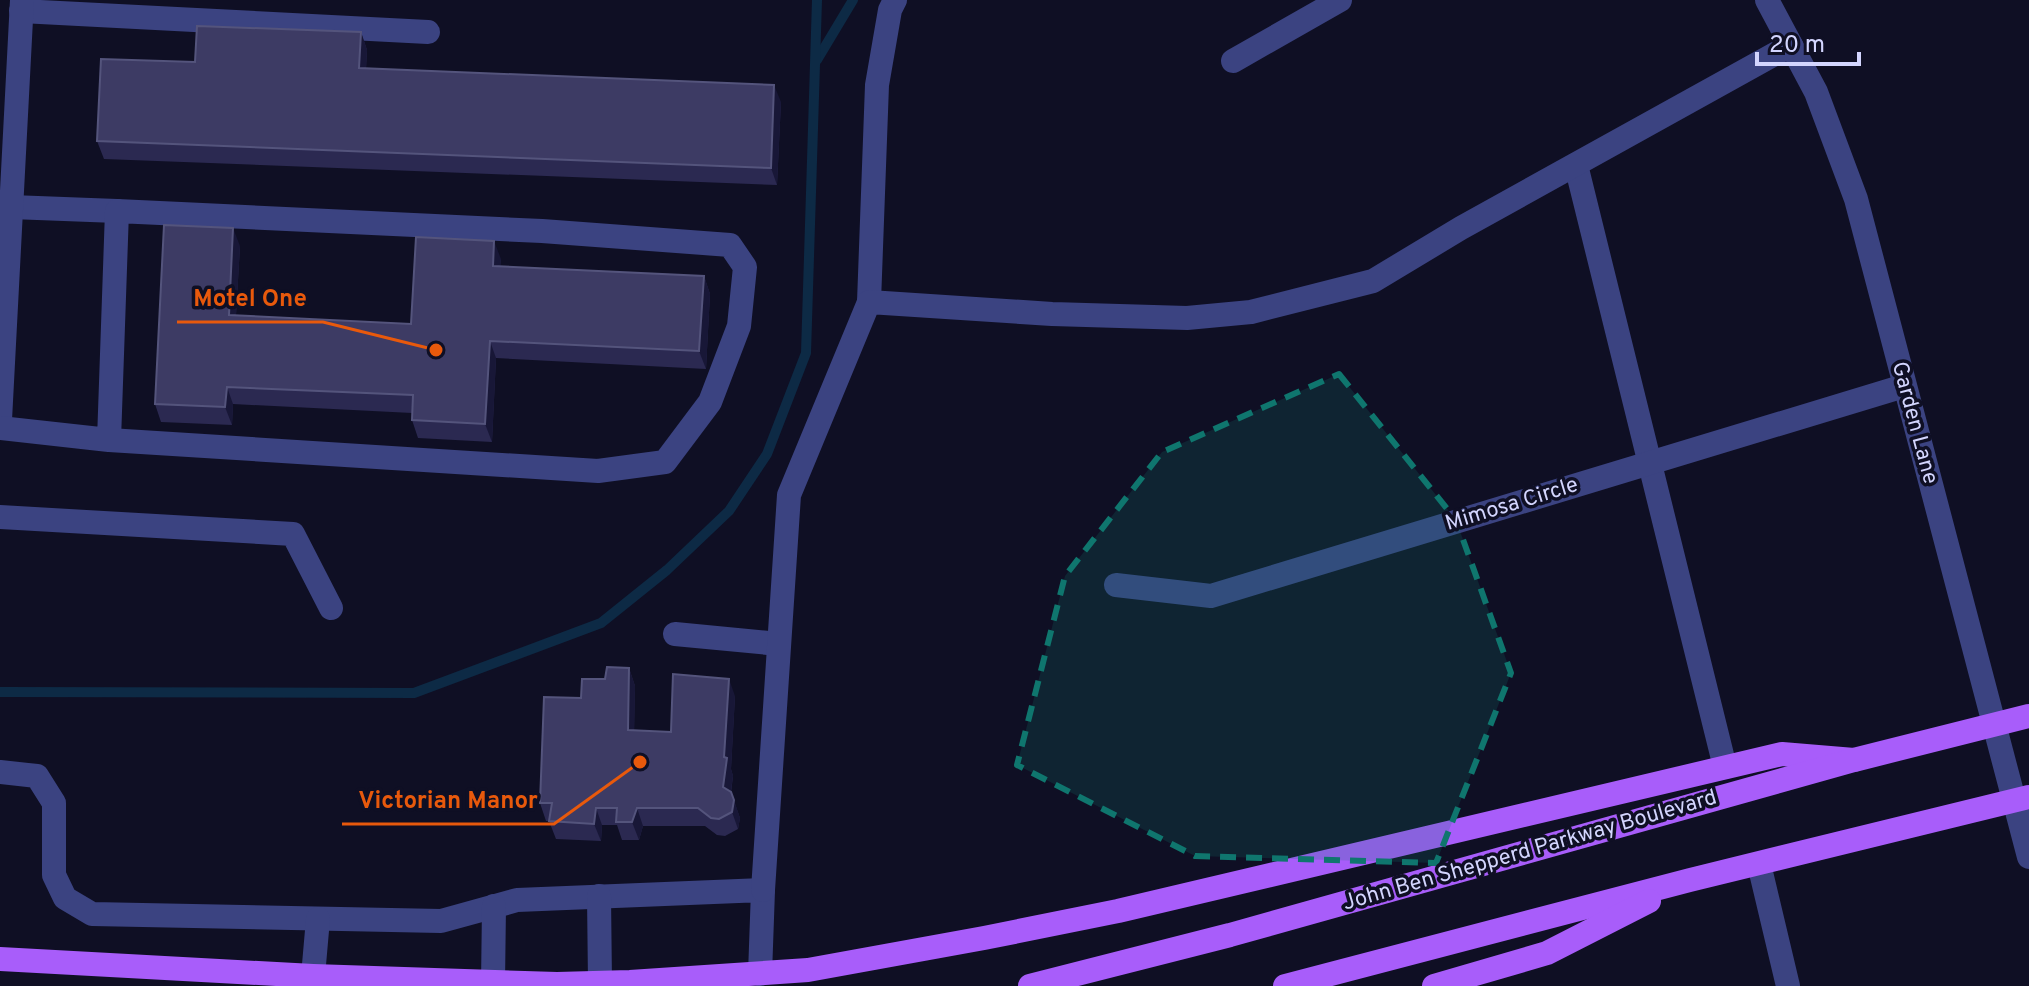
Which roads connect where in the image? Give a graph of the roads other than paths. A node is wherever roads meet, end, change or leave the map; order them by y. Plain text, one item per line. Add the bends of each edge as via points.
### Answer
1 (895, 0) edge
2 (1340, 0) edge
3 (1767, 0) edge
4 (22, 6) edge
5 (428, 32) dead end
6 (1791, 45) junction
7 (1233, 61) dead end
8 (1576, 165) junction
9 (11, 207) junction
10 (117, 211) junction
11 (869, 302) junction
12 (1904, 386) junction
13 (0, 420) edge
14 (0, 428) edge
15 (109, 440) junction
16 (1648, 463) junction
17 (0, 517) edge
18 (1116, 585) dead end
19 (331, 608) dead end
20 (675, 634) dead end
21 (779, 644) junction
22 (2029, 716) edge
23 (1994, 725) junction
24 (1854, 760) junction
25 (1725, 767) junction
26 (0, 772) edge
27 (2022, 799) edge
28 (2029, 857) edge
29 (1759, 864) junction
30 (1690, 880) junction
31 (763, 890) junction
32 (599, 896) junction
33 (494, 906) junction
34 (318, 919) junction
35 (0, 959) edge
36 (216, 971) junction
37 (760, 974) junction
38 (313, 976) junction
39 (493, 983) junction
40 (600, 983) junction
41 (179, 986) edge
42 (1030, 986) edge
43 (1285, 986) edge
44 (1434, 986) edge
45 (1788, 986) edge

1 - 11 street via 877,85
2 - 7 street
3 - 6 street, Garden Lane
4 - 5 street
4 - 9 street
6 - 8 street
6 - 12 street, Garden Lane via 1816,92 1856,199
8 - 11 street via 1373,281 1251,312 1187,318
8 - 16 street
9 - 10 street
9 - 13 street
10 - 15 street
10 - 15 street via 730,245 745,267 739,326 710,402 665,462 598,471
11 - 21 street via 789,495
12 - 16 street, Mimosa Circle
12 - 23 street, Garden Lane
14 - 15 street
16 - 18 street, Mimosa Circle via 1211,596
16 - 25 street
17 - 19 street via 293,534
20 - 21 street
21 - 31 street
22 - 23 main road, John Ben Shepperd Parkway Boulevard
23 - 24 main road, John Ben Shepperd Parkway Boulevard
23 - 27 street, Garden Lane
24 - 25 main road via 1782,754
24 - 42 main road, John Ben Shepperd Parkway Boulevard
25 - 37 main road via 1118,911 845,964
26 - 34 street via 37,776 54,803 54,875 65,898 92,914
27 - 28 street, Garden Lane
27 - 29 main road
29 - 30 main road
29 - 45 street
30 - 43 main road
30 - 44 main road via 1547,953
31 - 32 street
31 - 37 street
32 - 33 street
32 - 40 street
33 - 34 street via 441,921
33 - 39 street
34 - 38 street
35 - 36 main road
36 - 38 main road
36 - 41 main road
37 - 40 main road
38 - 39 main road
39 - 40 main road

